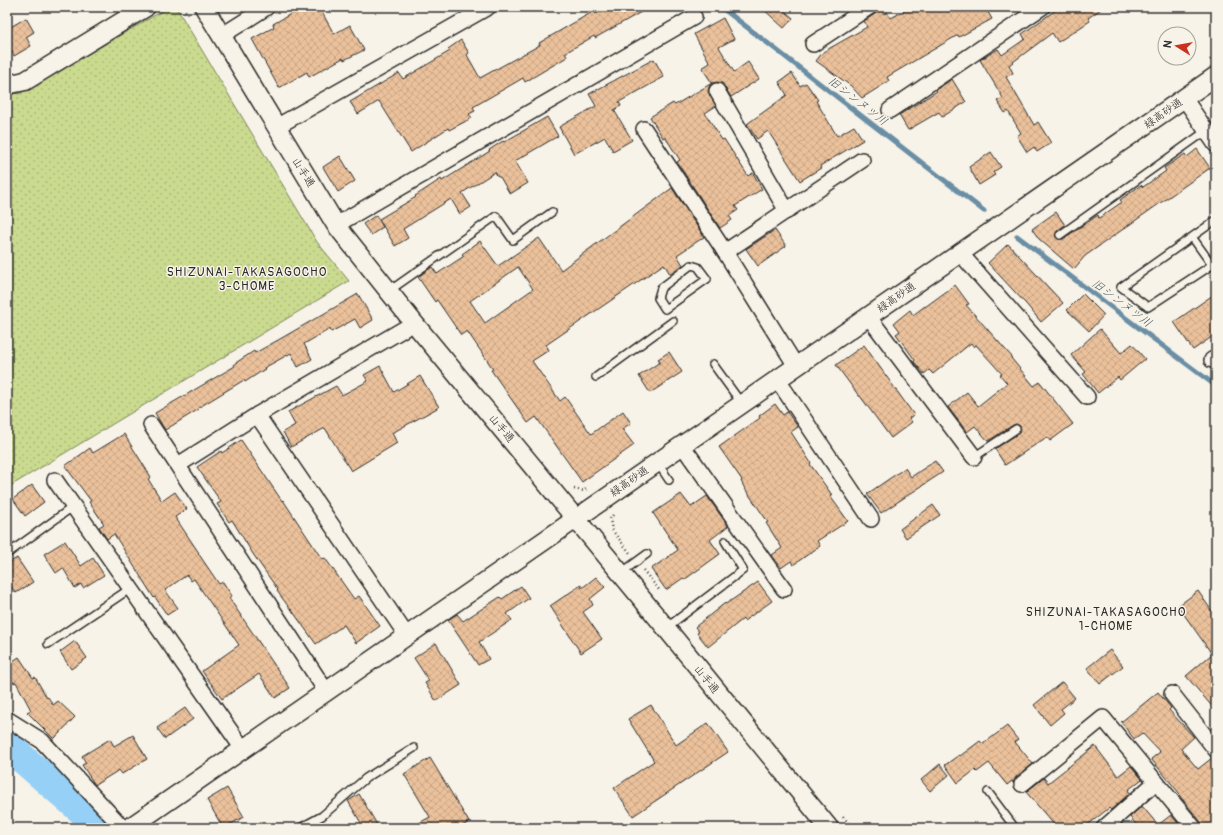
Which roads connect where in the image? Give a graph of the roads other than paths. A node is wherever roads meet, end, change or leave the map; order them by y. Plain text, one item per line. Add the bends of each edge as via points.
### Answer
1 (146, 7) edge
2 (204, 7) edge
3 (267, 7) edge
4 (488, 7) edge
5 (869, 7) edge
6 (1042, 7) edge
7 (694, 17) dead end
8 (221, 36) junction
9 (813, 44) dead end
10 (1216, 76) edge
11 (7, 82) edge
12 (717, 91) dead end
13 (1184, 98) junction
14 (890, 110) dead end
15 (276, 127) junction
16 (644, 128) dead end
17 (1206, 131) junction
18 (1216, 146) edge
19 (862, 160) dead end
20 (787, 211) junction
21 (552, 212) dead end
22 (1216, 220) edge
23 (336, 225) junction
24 (1060, 235) dead end
25 (1192, 237) junction
26 (725, 252) junction
27 (960, 253) junction
28 (707, 279) joint
29 (389, 291) junction
30 (868, 316) junction
31 (673, 321) dead end
32 (414, 323) junction
33 (713, 364) dead end
34 (796, 366) junction
35 (596, 377) dead end
36 (777, 379) junction
37 (1087, 397) dead end
38 (742, 404) junction
39 (257, 415) junction
40 (151, 425) dead end
41 (1016, 429) dead end
42 (682, 445) junction
43 (974, 457) joint
44 (657, 462) junction
45 (178, 465) junction
46 (55, 480) dead end
47 (669, 480) dead end
48 (74, 506) junction
49 (576, 518) junction
50 (871, 520) dead end
51 (725, 541) dead end
52 (7, 554) edge
53 (646, 554) dead end
54 (621, 573) junction
55 (131, 588) junction
56 (784, 589) dead end
57 (666, 628) junction
58 (407, 636) junction
59 (48, 644) dead end
60 (326, 691) junction
61 (1172, 694) dead end
62 (7, 719) edge
63 (414, 748) dead end
64 (243, 749) junction
65 (1216, 750) edge
66 (1156, 782) junction
67 (1022, 784) dead end
68 (988, 792) dead end
69 (123, 828) edge
70 (128, 828) edge
71 (300, 828) edge
72 (829, 828) edge
73 (1015, 828) edge
74 (1104, 828) edge
75 (1194, 828) edge

1 - 11 street via 25,82
2 - 8 street, 山手通
3 - 8 street
4 - 15 street
5 - 9 street
6 - 14 street
7 - 23 street
8 - 15 street, 山手通
10 - 13 street, 緑高砂通
12 - 20 street
13 - 17 street
13 - 27 street, 緑高砂通
15 - 23 street, 山手通
16 - 26 street
17 - 18 street
17 - 24 lane
19 - 20 street
20 - 26 street
21 - 29 lane via 513,240 496,216
22 - 25 lane
23 - 29 street, 山手通
25 - 25 lane via 1212,265 1148,307 1121,287
26 - 34 street
27 - 30 street, 緑高砂通
27 - 37 street
28 - 28 lane via 698,267 691,265 661,288 658,298 665,309
29 - 32 street, 山手通
30 - 34 street, 緑高砂通
30 - 43 street
31 - 35 lane
32 - 39 street
32 - 49 street, 山手通
33 - 38 lane
34 - 36 street, 緑高砂通
36 - 38 street, 緑高砂通
36 - 50 street
38 - 42 street, 緑高砂通
39 - 45 street
39 - 58 street
40 - 45 street
41 - 43 lane
42 - 44 street, 緑高砂通
42 - 56 street
44 - 47 lane
44 - 49 street, 緑高砂通
45 - 60 street
46 - 48 street
48 - 52 lane
48 - 55 street
49 - 54 street, 山手通
49 - 58 street, 緑高砂通
51 - 57 lane via 743,570
53 - 54 lane
54 - 57 street, 山手通
55 - 59 lane
55 - 64 street
57 - 72 street, 山手通
58 - 60 street, 緑高砂通
60 - 64 street, 緑高砂通
61 - 65 street
62 - 69 street via 42,741
63 - 71 lane via 366,778 322,816
64 - 70 street, 緑高砂通
66 - 67 street via 1103,718
66 - 74 street
66 - 75 street
68 - 73 lane

